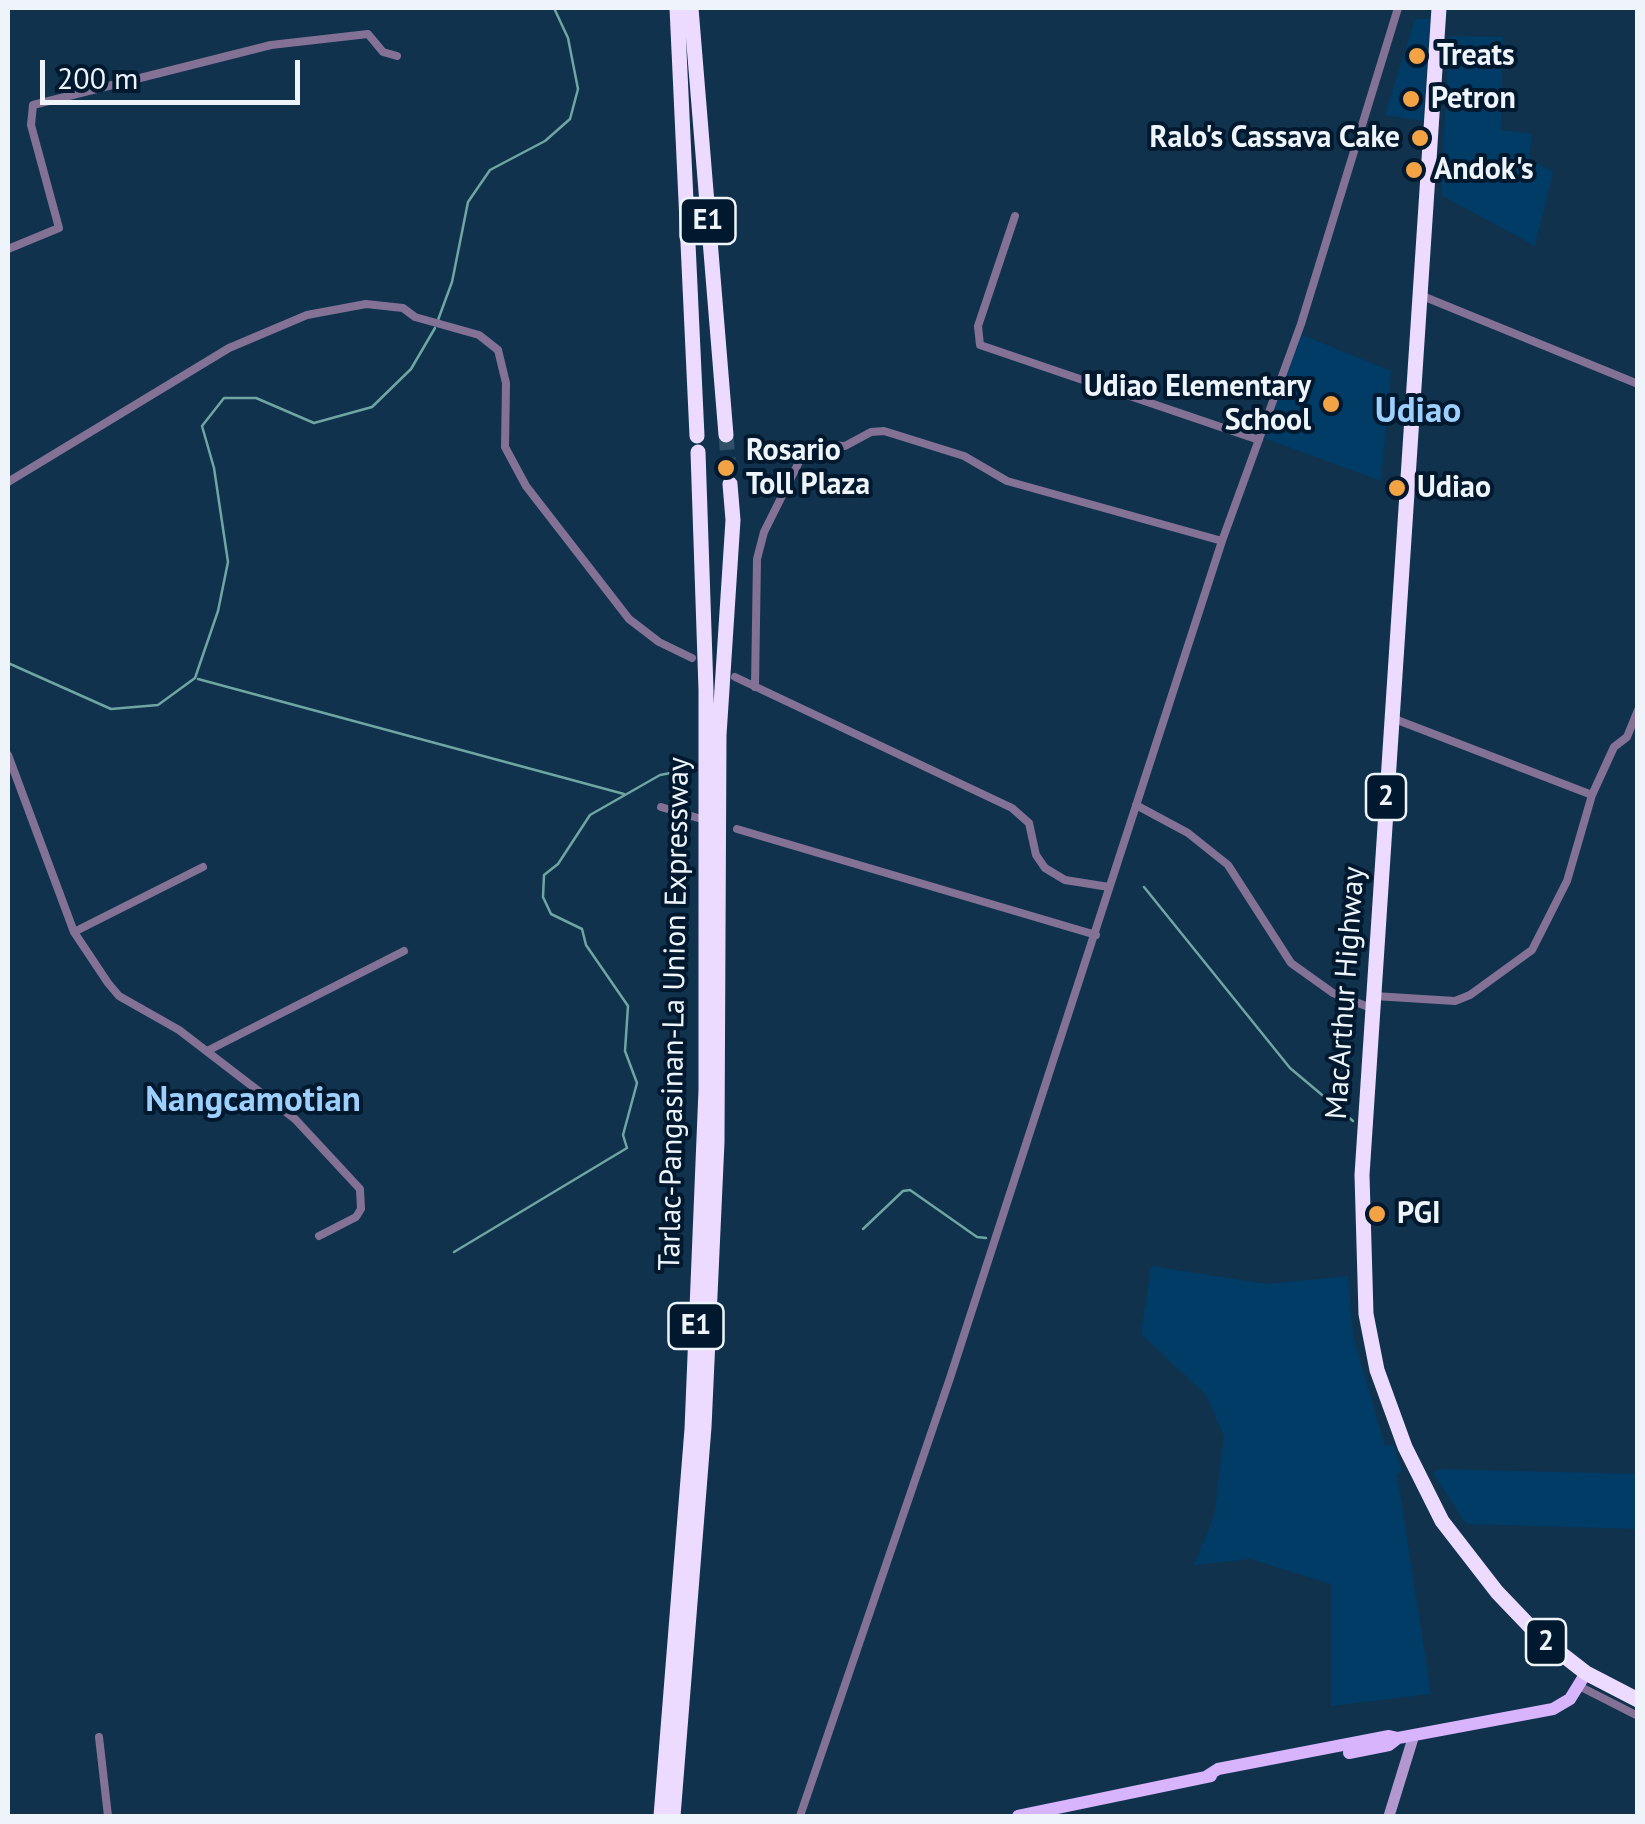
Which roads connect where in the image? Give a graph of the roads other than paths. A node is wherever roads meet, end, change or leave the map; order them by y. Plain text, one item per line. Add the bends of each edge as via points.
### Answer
1 (677, 8) edge
2 (691, 8) edge
3 (1398, 8) edge
4 (1439, 8) edge
5 (397, 56) dead end
6 (1015, 216) dead end
7 (8, 249) edge
8 (1420, 295) junction
9 (1638, 384) edge
10 (726, 435) tunnel mouth
11 (1259, 440) junction
12 (8, 482) edge
13 (730, 484) tunnel mouth
14 (1222, 541) junction
15 (692, 658) dead end
16 (734, 677) dead end
17 (755, 687) junction
18 (1638, 710) edge
19 (1392, 718) junction
20 (8, 755) edge
21 (1592, 794) junction
22 (1136, 805) junction
23 (661, 807) dead end
24 (698, 818) dead end
25 (737, 829) dead end
26 (203, 868) dead end
27 (1109, 887) junction
28 (74, 932) junction
29 (1096, 935) junction
30 (404, 951) dead end
31 (1373, 1003) junction
32 (207, 1052) junction
33 (320, 1236) dead end
34 (1582, 1679) junction
35 (1638, 1700) edge
36 (1638, 1716) edge
37 (1414, 1736) junction
38 (99, 1737) dead end
39 (1091, 1800) junction
40 (108, 1816) edge
41 (661, 1816) edge
42 (673, 1816) edge
43 (800, 1816) edge
44 (1018, 1816) edge
45 (1042, 1816) edge
46 (1389, 1816) edge

1 - 41 highway, Tarlac-Pangasinan-La Union Expressway / E1 via 706,690 706,1090 692,1429
2 - 10 highway, E1
3 - 11 street
4 - 8 highway, MacArthur Highway / 2
5 - 7 street via 383,52 368,34 271,45 38,103 30,109 31,125 59,228
6 - 11 street via 978,326 980,345
8 - 9 street
8 - 19 highway, MacArthur Highway / 2
11 - 14 street
12 - 15 street via 229,348 307,315 390,304 480,335 498,350 506,383 505,447 526,486 629,620
13 - 42 highway, Tarlac-Pangasinan-La Union Expressway / E1 via 719,736 717,1142 704,1427
14 - 17 street via 1006,481 964,456 884,431 845,446 808,444 757,559
14 - 22 street
16 - 17 street
17 - 27 street via 1012,808 1029,823 1044,868 1066,880
18 - 21 street
19 - 21 street
19 - 31 highway, MacArthur Highway / 2
20 - 28 street
21 - 31 street via 1567,881 1526,956 1455,1001
22 - 27 street
22 - 31 street via 1228,865 1274,942 1306,976 1332,993
23 - 24 street
25 - 29 street
26 - 28 street
27 - 29 street
28 - 32 street via 119,996
29 - 43 street
30 - 32 street
31 - 34 highway, MacArthur Highway / 2 via 1360,1215 1377,1370 1442,1521 1514,1611
32 - 33 street via 295,1119 360,1189 356,1217
34 - 35 highway, MacArthur Highway / 2
34 - 36 street
34 - 37 main road via 1552,1710
37 - 39 main road via 1218,1769
37 - 46 street
38 - 40 street
39 - 44 main road
39 - 45 main road

